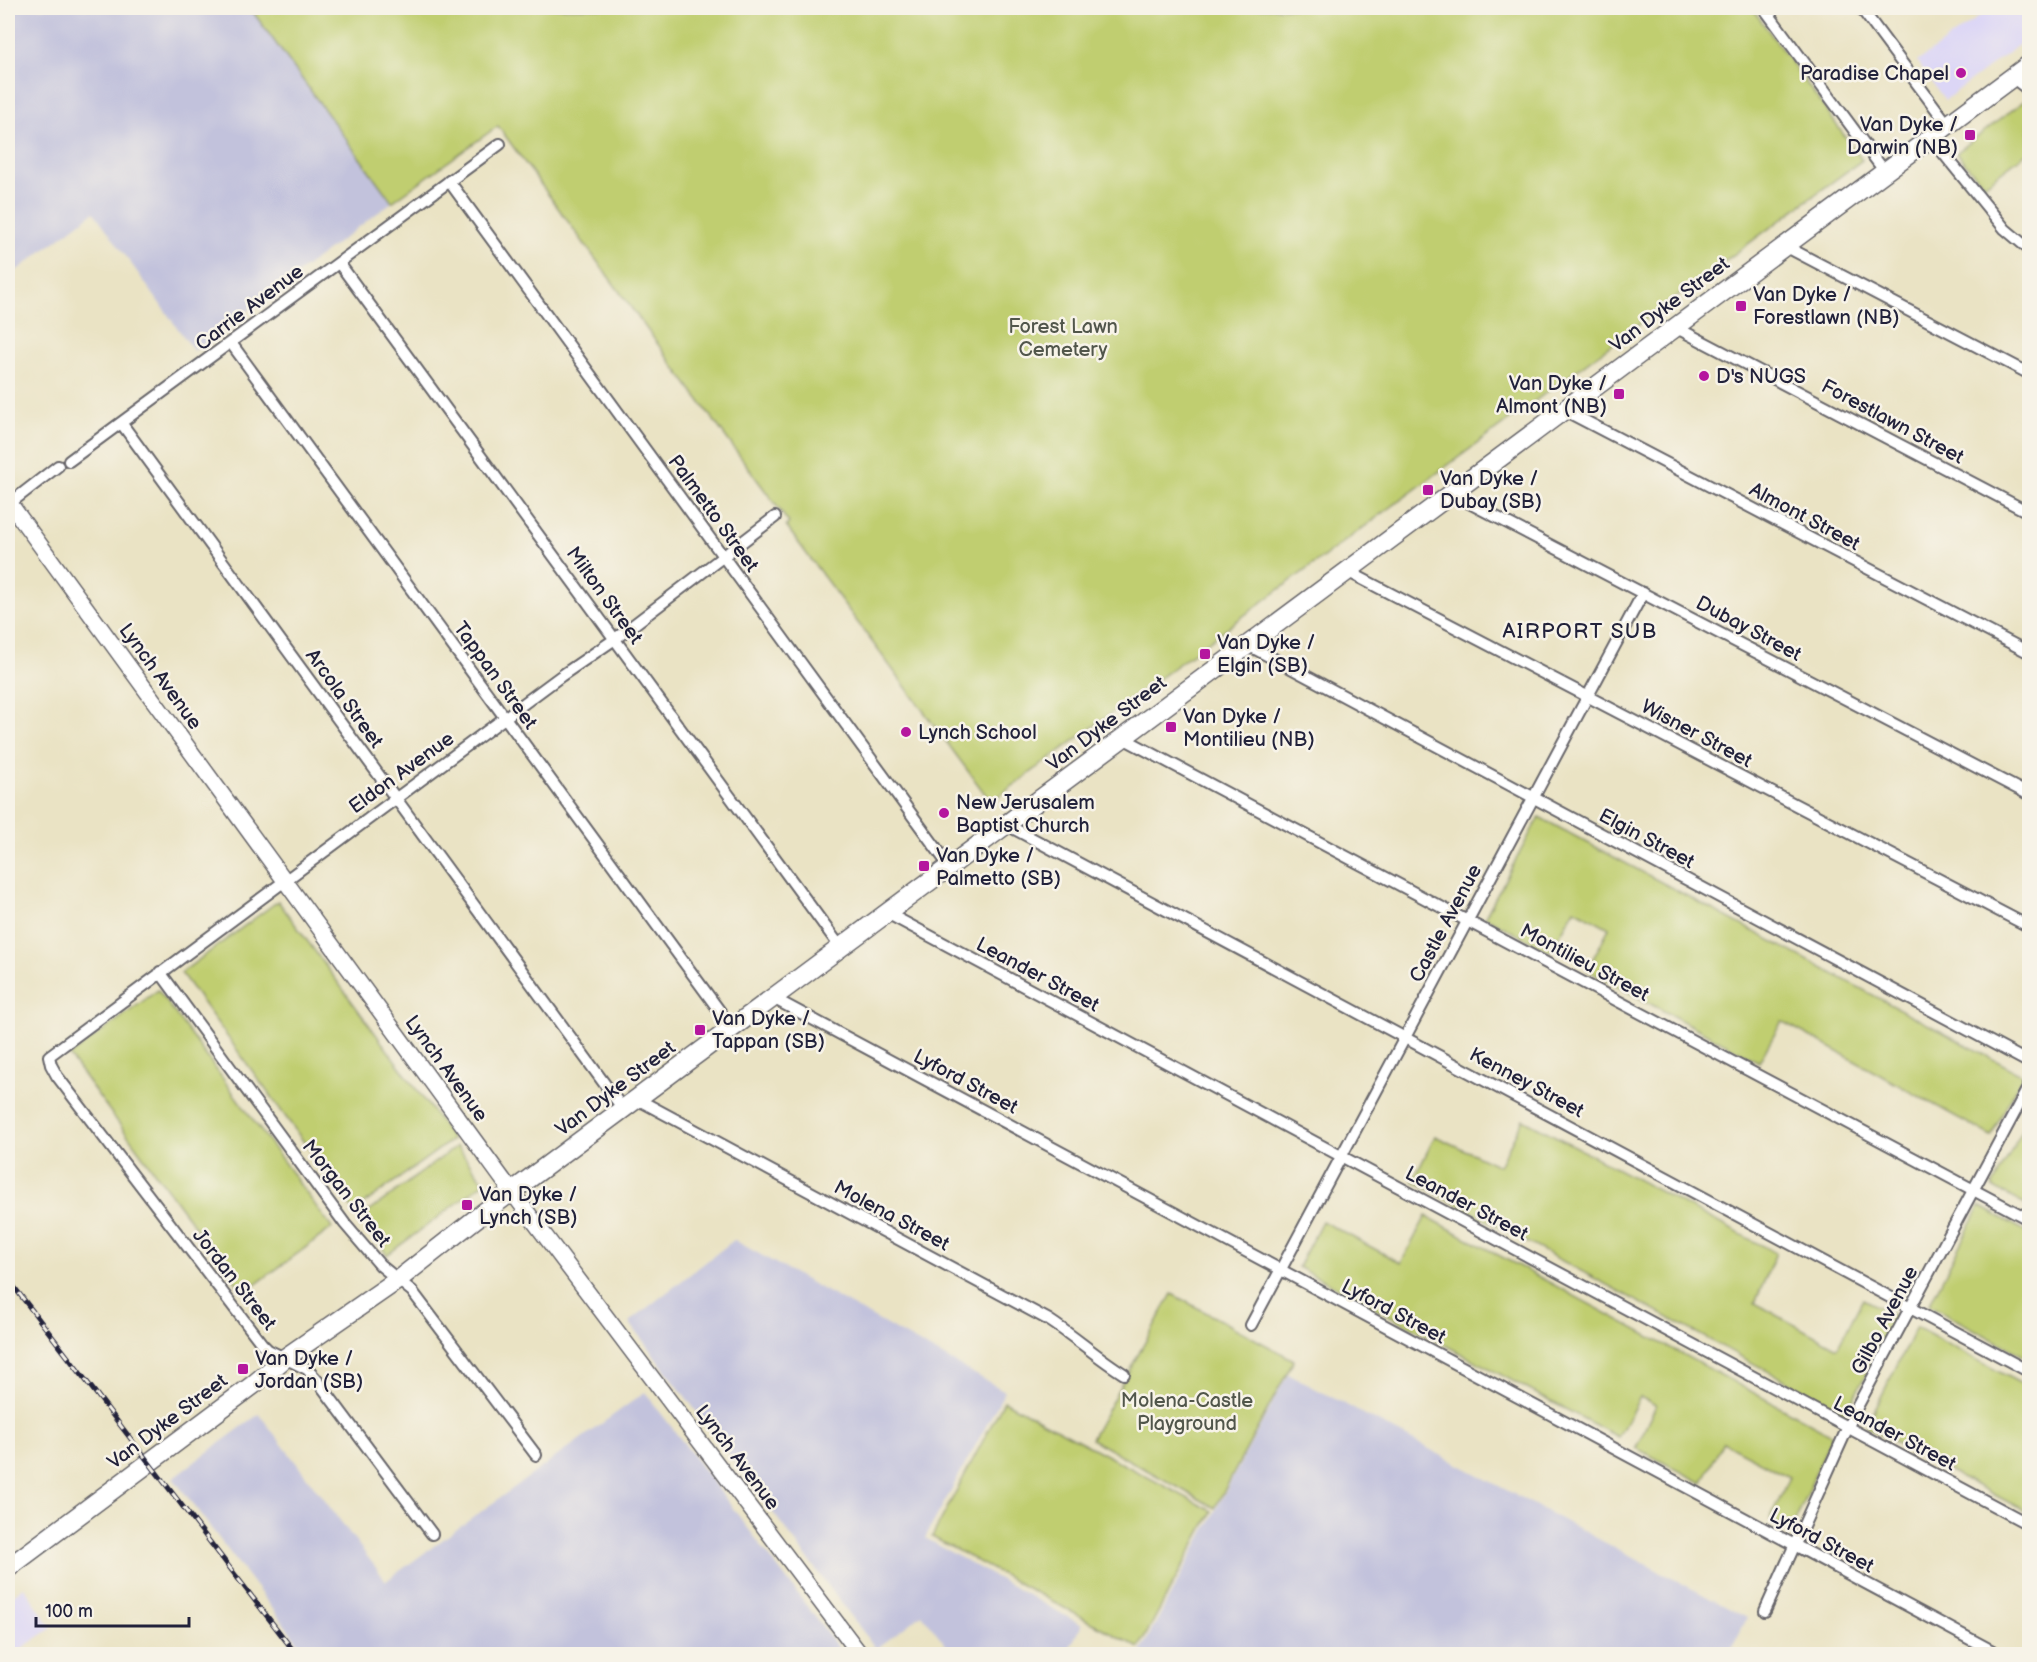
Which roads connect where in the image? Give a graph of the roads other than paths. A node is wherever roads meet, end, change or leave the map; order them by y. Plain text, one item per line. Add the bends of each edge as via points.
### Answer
1 (1764, 8) edge
2 (1861, 8) edge
3 (2030, 64) edge
4 (2012, 77) junction
5 (2030, 91) edge
6 (1948, 125) junction
7 (1931, 138) junction
8 (500, 144) dead end
9 (1885, 172) junction
10 (449, 181) junction
11 (1785, 246) junction
12 (2030, 250) edge
13 (339, 263) junction
14 (1675, 327) junction
15 (231, 343) junction
16 (2030, 374) edge
17 (1564, 410) junction
18 (122, 424) junction
19 (69, 461) dead end
20 (58, 466) dead end
21 (1452, 494) junction
22 (8, 502) edge
23 (2030, 513) edge
24 (776, 518) dead end
25 (724, 556) junction
26 (1347, 571) junction
27 (1642, 593) junction
28 (615, 639) junction
29 (1248, 645) junction
30 (2030, 653) edge
31 (1587, 696) junction
32 (505, 718) junction
33 (1123, 738) junction
34 (2030, 795) edge
35 (1533, 797) junction
36 (396, 798) junction
37 (1007, 825) junction
38 (950, 867) junction
39 (284, 881) junction
40 (887, 913) junction
41 (1467, 920) junction
42 (2030, 927) edge
43 (841, 948) junction
44 (160, 972) junction
45 (773, 998) junction
46 (732, 1028) junction
47 (1405, 1037) junction
48 (49, 1056) joint
49 (2030, 1063) edge
50 (2030, 1084) edge
51 (630, 1104) junction
52 (1341, 1156) junction
53 (1973, 1190) junction
54 (512, 1192) junction
55 (2030, 1220) edge
56 (1280, 1271) junction
57 (399, 1279) junction
58 (1910, 1308) junction
59 (1251, 1325) dead end
60 (285, 1358) junction
61 (2030, 1372) edge
62 (1124, 1374) dead end
63 (1848, 1428) junction
64 (536, 1455) dead end
65 (2030, 1525) edge
66 (432, 1534) dead end
67 (1794, 1546) junction
68 (8, 1568) edge
69 (1765, 1611) dead end
70 (860, 1654) edge
71 (1998, 1654) edge

1 - 9 street
2 - 6 street
3 - 4 main road, Van Dyke Street
4 - 5 street
4 - 6 main road, Van Dyke Street
6 - 7 main road, Van Dyke Street
7 - 9 main road, Van Dyke Street
7 - 12 street via 2005,229
8 - 10 street, Carrie Avenue
9 - 11 main road, Van Dyke Street
10 - 13 street, Carrie Avenue
10 - 25 street, Palmetto Street
11 - 14 main road, Van Dyke Street
11 - 16 street
13 - 15 street, Carrie Avenue
13 - 28 street, Milton Street
14 - 17 main road, Van Dyke Street
14 - 23 street, Forestlawn Street
15 - 18 street, Carrie Avenue
15 - 32 street, Tappan Street
17 - 21 main road, Van Dyke Street
17 - 30 street, Almont Street
18 - 19 street, Carrie Avenue
18 - 36 street, Arcola Street
20 - 22 street
21 - 26 main road, Van Dyke Street
21 - 27 street, Dubay Street
22 - 39 street, Lynch Avenue
24 - 25 street, Eldon Avenue
25 - 28 street, Eldon Avenue
25 - 38 street, Palmetto Street
26 - 29 main road, Van Dyke Street
26 - 31 street, Wisner Street
27 - 31 street, Castle Avenue
27 - 34 street, Dubay Street
28 - 32 street, Eldon Avenue
28 - 43 street, Milton Street
29 - 33 main road, Van Dyke Street
29 - 35 street, Elgin Street
31 - 35 street, Castle Avenue
31 - 42 street, Wisner Street
32 - 36 street, Eldon Avenue
32 - 46 street, Tappan Street
33 - 37 main road, Van Dyke Street
33 - 41 street, Montilieu Street
35 - 41 street, Castle Avenue
35 - 49 street, Elgin Street
36 - 39 street, Eldon Avenue
36 - 51 street, Arcola Street
37 - 38 main road, Van Dyke Street
37 - 47 street, Kenney Street
38 - 40 main road, Van Dyke Street
39 - 44 street, Eldon Avenue
39 - 54 street, Lynch Avenue
40 - 43 main road, Van Dyke Street
40 - 52 street, Leander Street
41 - 47 street, Castle Avenue
41 - 53 street, Montilieu Street
43 - 45 main road, Van Dyke Street
44 - 48 street, Eldon Avenue
44 - 57 street, Morgan Street via 345,1224 380,1265
45 - 46 main road, Van Dyke Street
45 - 56 street, Lyford Street
46 - 51 main road, Van Dyke Street
47 - 52 street, Castle Avenue
47 - 58 street, Kenney Street
48 - 60 street, Jordan Street via 57,1076 255,1334 268,1350
50 - 53 street, Gilbo Avenue
51 - 54 main road, Van Dyke Street
51 - 62 street, Molena Street via 1050,1320
52 - 56 street, Castle Avenue
52 - 63 street, Leander Street
53 - 55 street, Montilieu Street
53 - 58 street, Gilbo Avenue
54 - 57 main road, Van Dyke Street
54 - 70 street, Lynch Avenue
56 - 59 street, Castle Avenue
56 - 67 street, Lyford Street
57 - 60 main road, Van Dyke Street
57 - 64 street, Morgan Street
58 - 61 street, Kenney Street
58 - 63 street, Gilbo Avenue
60 - 66 street, Jordan Street via 308,1370 317,1380
60 - 68 main road, Van Dyke Street
63 - 65 street, Leander Street
63 - 67 street, Gilbo Avenue
67 - 69 street, Gilbo Avenue
67 - 71 street, Lyford Street

